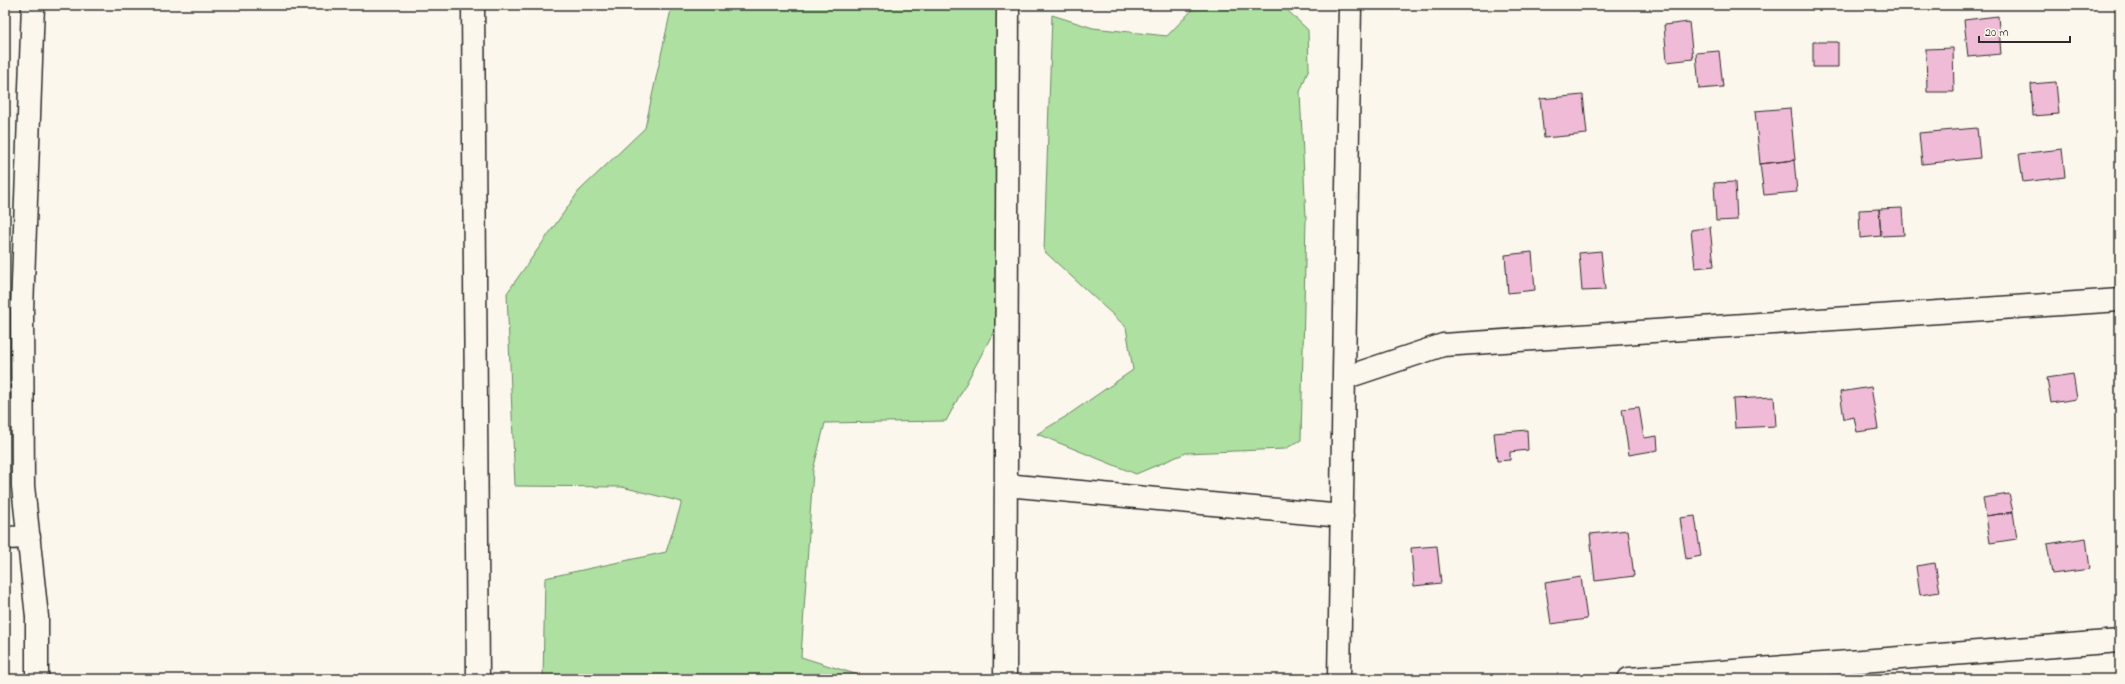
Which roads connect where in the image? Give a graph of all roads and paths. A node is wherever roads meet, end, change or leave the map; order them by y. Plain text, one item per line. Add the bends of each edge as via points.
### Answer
1 (33, 5) edge
2 (473, 5) edge
3 (1008, 5) edge
4 (1350, 5) edge
5 (2120, 300) edge
6 (1344, 378) junction
7 (1006, 485) junction
8 (1342, 516) junction
9 (29, 537) junction
10 (5, 538) edge
11 (2120, 641) edge
12 (37, 679) edge
13 (478, 679) edge
14 (1006, 679) edge
15 (1339, 679) edge
16 (1629, 679) edge

1 - 9 street via 22,310 23,486
2 - 13 street
3 - 7 street
4 - 6 street
5 - 6 street via 1443,345
6 - 8 street
7 - 8 street
7 - 14 street
8 - 15 street
9 - 10 street
9 - 12 street via 37,617
11 - 16 street

